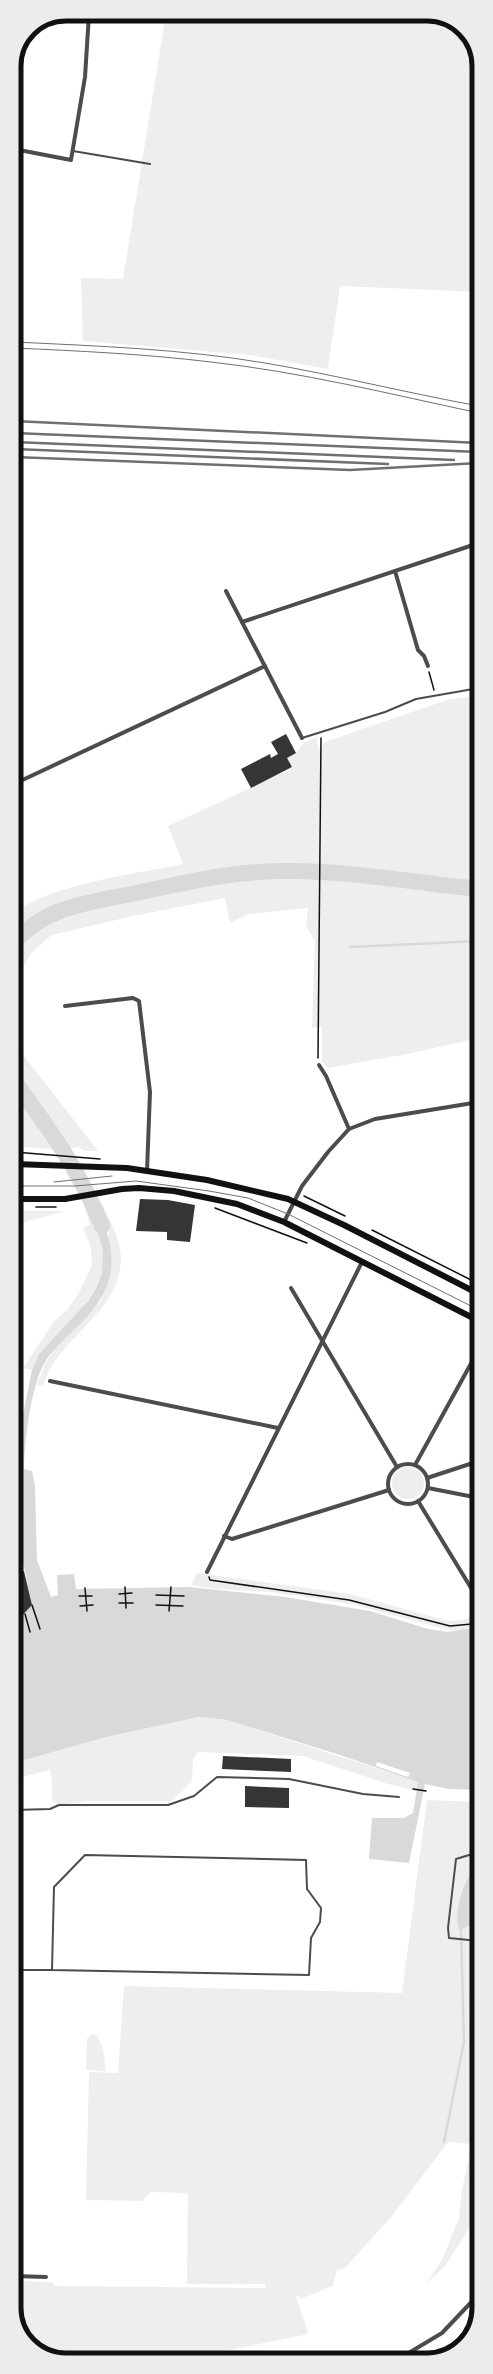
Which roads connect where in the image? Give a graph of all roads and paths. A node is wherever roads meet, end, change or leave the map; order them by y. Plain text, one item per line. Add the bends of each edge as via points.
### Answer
1 (89, 21) edge
2 (21, 150) edge
3 (73, 151) junction
4 (150, 164) dead end
5 (472, 545) edge
6 (395, 571) junction
7 (226, 591) dead end
8 (242, 622) junction
9 (265, 666) junction
10 (428, 666) joint
11 (472, 689) edge
12 (436, 695) junction
13 (319, 732) junction
14 (302, 738) joint
15 (21, 781) edge
16 (65, 1006) dead end
17 (319, 1065) joint
18 (472, 1103) edge
19 (349, 1129) junction
20 (21, 1153) edge
21 (79, 1157) dead end
22 (21, 1164) edge
23 (147, 1171) junction
24 (308, 1197) dead end
25 (21, 1198) edge
26 (294, 1201) junction
27 (212, 1207) dead end
28 (348, 1218) dead end
29 (284, 1222) junction
30 (369, 1228) dead end
31 (311, 1244) dead end
32 (362, 1262) junction
33 (472, 1280) edge
34 (291, 1288) dead end
35 (472, 1290) edge
36 (472, 1317) edge
37 (322, 1341) junction
38 (472, 1362) edge
39 (50, 1381) dead end
40 (278, 1428) junction
41 (472, 1463) edge
42 (415, 1465) junction
43 (397, 1467) junction
44 (427, 1478) junction
45 (428, 1488) junction
46 (389, 1490) junction
47 (472, 1497) edge
48 (418, 1501) junction
49 (224, 1536) junction
50 (207, 1572) joint
51 (125, 1587) dead end
52 (170, 1587) dead end
53 (85, 1588) dead end
54 (472, 1590) edge
55 (132, 1593) dead end
56 (119, 1594) dead end
57 (156, 1594) dead end
58 (79, 1596) dead end
59 (92, 1596) dead end
60 (184, 1596) dead end
61 (119, 1603) dead end
62 (133, 1603) dead end
63 (32, 1605) dead end
64 (93, 1605) dead end
65 (156, 1605) dead end
66 (80, 1606) dead end
67 (184, 1606) dead end
68 (126, 1608) dead end
69 (87, 1611) dead end
70 (169, 1611) dead end
71 (25, 1614) dead end
72 (472, 1624) edge
73 (40, 1629) dead end
74 (30, 1632) dead end
75 (414, 1789) dead end
76 (426, 1791) dead end
77 (399, 1797) dead end
78 (21, 1810) edge
79 (472, 1854) edge
80 (472, 1941) edge
81 (21, 1970) edge
82 (52, 1970) junction
83 (21, 2276) edge
84 (46, 2277) dead end
85 (472, 2301) edge
86 (409, 2353) edge

1 - 3 street via 85,77
2 - 3 street via 71,160
3 - 4 lane
5 - 6 street
6 - 8 street
6 - 10 street via 418,650
7 - 8 street
8 - 9 street
9 - 14 street
9 - 15 street
10 - 12 path
11 - 12 lane
12 - 13 lane via 416,699 385,712
13 - 14 lane
13 - 17 path
16 - 23 street via 133,998 140,1000 150,1092
17 - 19 street
18 - 19 street via 376,1119
19 - 26 street via 320,1162
20 - 21 path
22 - 23 main road
23 - 26 main road via 241,1187
24 - 28 path
25 - 29 main road via 65,1199 122,1188 174,1191 238,1204
26 - 29 street
26 - 35 main road
27 - 31 path
29 - 32 main road
30 - 33 path
32 - 36 main road
32 - 37 street
34 - 37 street
37 - 40 street
37 - 43 street
38 - 42 street
39 - 40 street
40 - 49 street
41 - 44 street
42 - 43 street
42 - 44 street
43 - 46 street via 389,1480
44 - 45 street
45 - 47 street
45 - 48 street
46 - 48 street via 401,1502
46 - 49 street via 232,1539
48 - 54 street
49 - 50 street
50 - 72 path via 210,1580 349,1600 450,1626
51 - 68 path
52 - 70 path
53 - 69 path
55 - 56 path
57 - 60 path
58 - 59 path
61 - 62 path
63 - 73 path
64 - 66 path
65 - 67 path
71 - 74 path
75 - 76 path
77 - 78 lane via 363,1794 289,1779 217,1777 194,1796 168,1805 59,1805 50,1809
79 - 80 lane via 456,1859 448,1928 450,1938
81 - 82 lane
82 - 82 lane via 309,1975 311,1938 320,1922 321,1908 307,1889 306,1860 85,1855 54,1887
83 - 84 street
85 - 86 street via 442,2333

